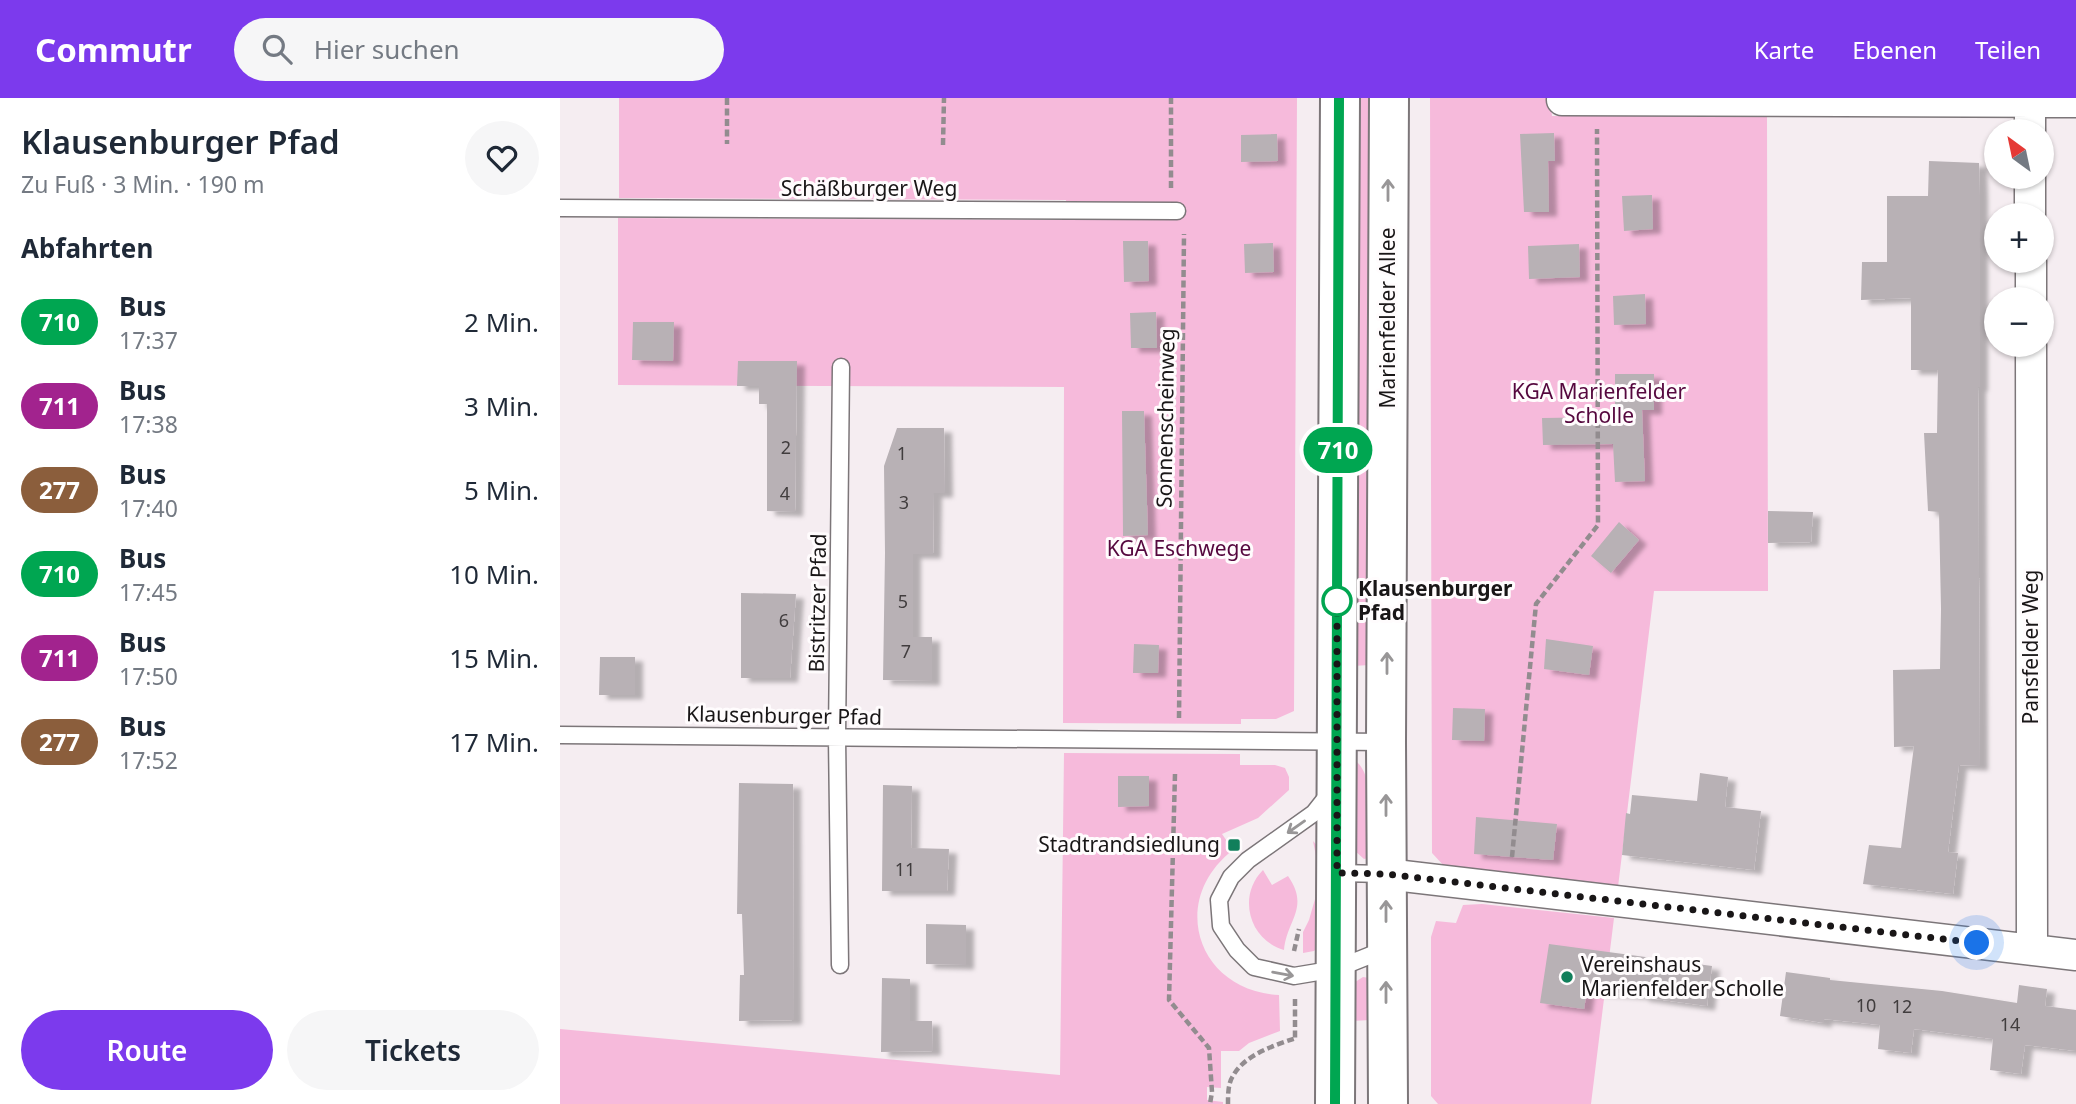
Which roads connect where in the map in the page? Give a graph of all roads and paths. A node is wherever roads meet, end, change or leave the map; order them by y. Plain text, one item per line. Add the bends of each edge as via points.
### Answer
1 (727, 98) edge
2 (944, 98) edge
3 (1171, 98) edge
4 (1340, 98) edge
5 (1389, 98) edge
6 (1562, 100) dead end
7 (1596, 100) junction
8 (2076, 102) edge
9 (2030, 111) edge
10 (727, 144) dead end
11 (943, 145) dead end
12 (560, 208) edge
13 (1177, 211) junction
14 (2031, 357) edge
15 (841, 367) dead end
16 (560, 735) edge
17 (837, 737) junction
18 (1175, 740) junction
19 (1337, 741) junction
20 (1386, 742) junction
21 (1175, 774) dead end
22 (1336, 785) junction
23 (1337, 873) junction
24 (1386, 874) junction
25 (1509, 890) junction
26 (1386, 949) junction
27 (2032, 950) junction
28 (2076, 955) edge
29 (840, 965) dead end
30 (1336, 969) junction
31 (1295, 994) dead end
32 (1307, 1037) dead end
33 (1295, 1038) junction
34 (1210, 1104) edge
35 (1228, 1104) edge
36 (1335, 1104) edge
37 (1388, 1104) edge

1 - 10 path
2 - 11 path
3 - 13 path, Sonnenscheinweg via 1171,190
4 - 19 main road
20 -> 5 main road, Marienfelder Allee
6 - 7 street
7 - 9 street
7 - 25 path via 1598,525 1536,604
8 - 9 street
12 - 13 lane, Schäßburger Weg
13 - 18 path, Sonnenscheinweg via 1184,233 1179,719
14 - 27 street, Pansfelder Weg
15 - 17 lane, Bistritzer Pfad
16 - 17 lane, Klausenburger Pfad
17 - 18 lane, Klausenburger Pfad
17 - 29 lane, Bistritzer Pfad
18 - 19 lane, Klausenburger Pfad
19 - 20 lane, Klausenburger Pfad
19 - 22 main road
24 -> 20 main road, Marienfelder Allee
21 - 34 path via 1169,1000 1209,1048
22 - 23 main road
22 -> 30 lane via 1314,813 1248,860 1231,877 1219,900 1222,926 1254,967 1294,976
23 - 24 lane
23 - 30 main road
24 - 25 street
26 -> 24 main road, Marienfelder Allee
25 - 27 street
26 - 30 lane
37 -> 26 main road, Marienfelder Allee
27 - 28 street
30 - 36 main road
31 - 33 path
32 - 33 path
33 - 35 path via 1248,1060 1233,1076

